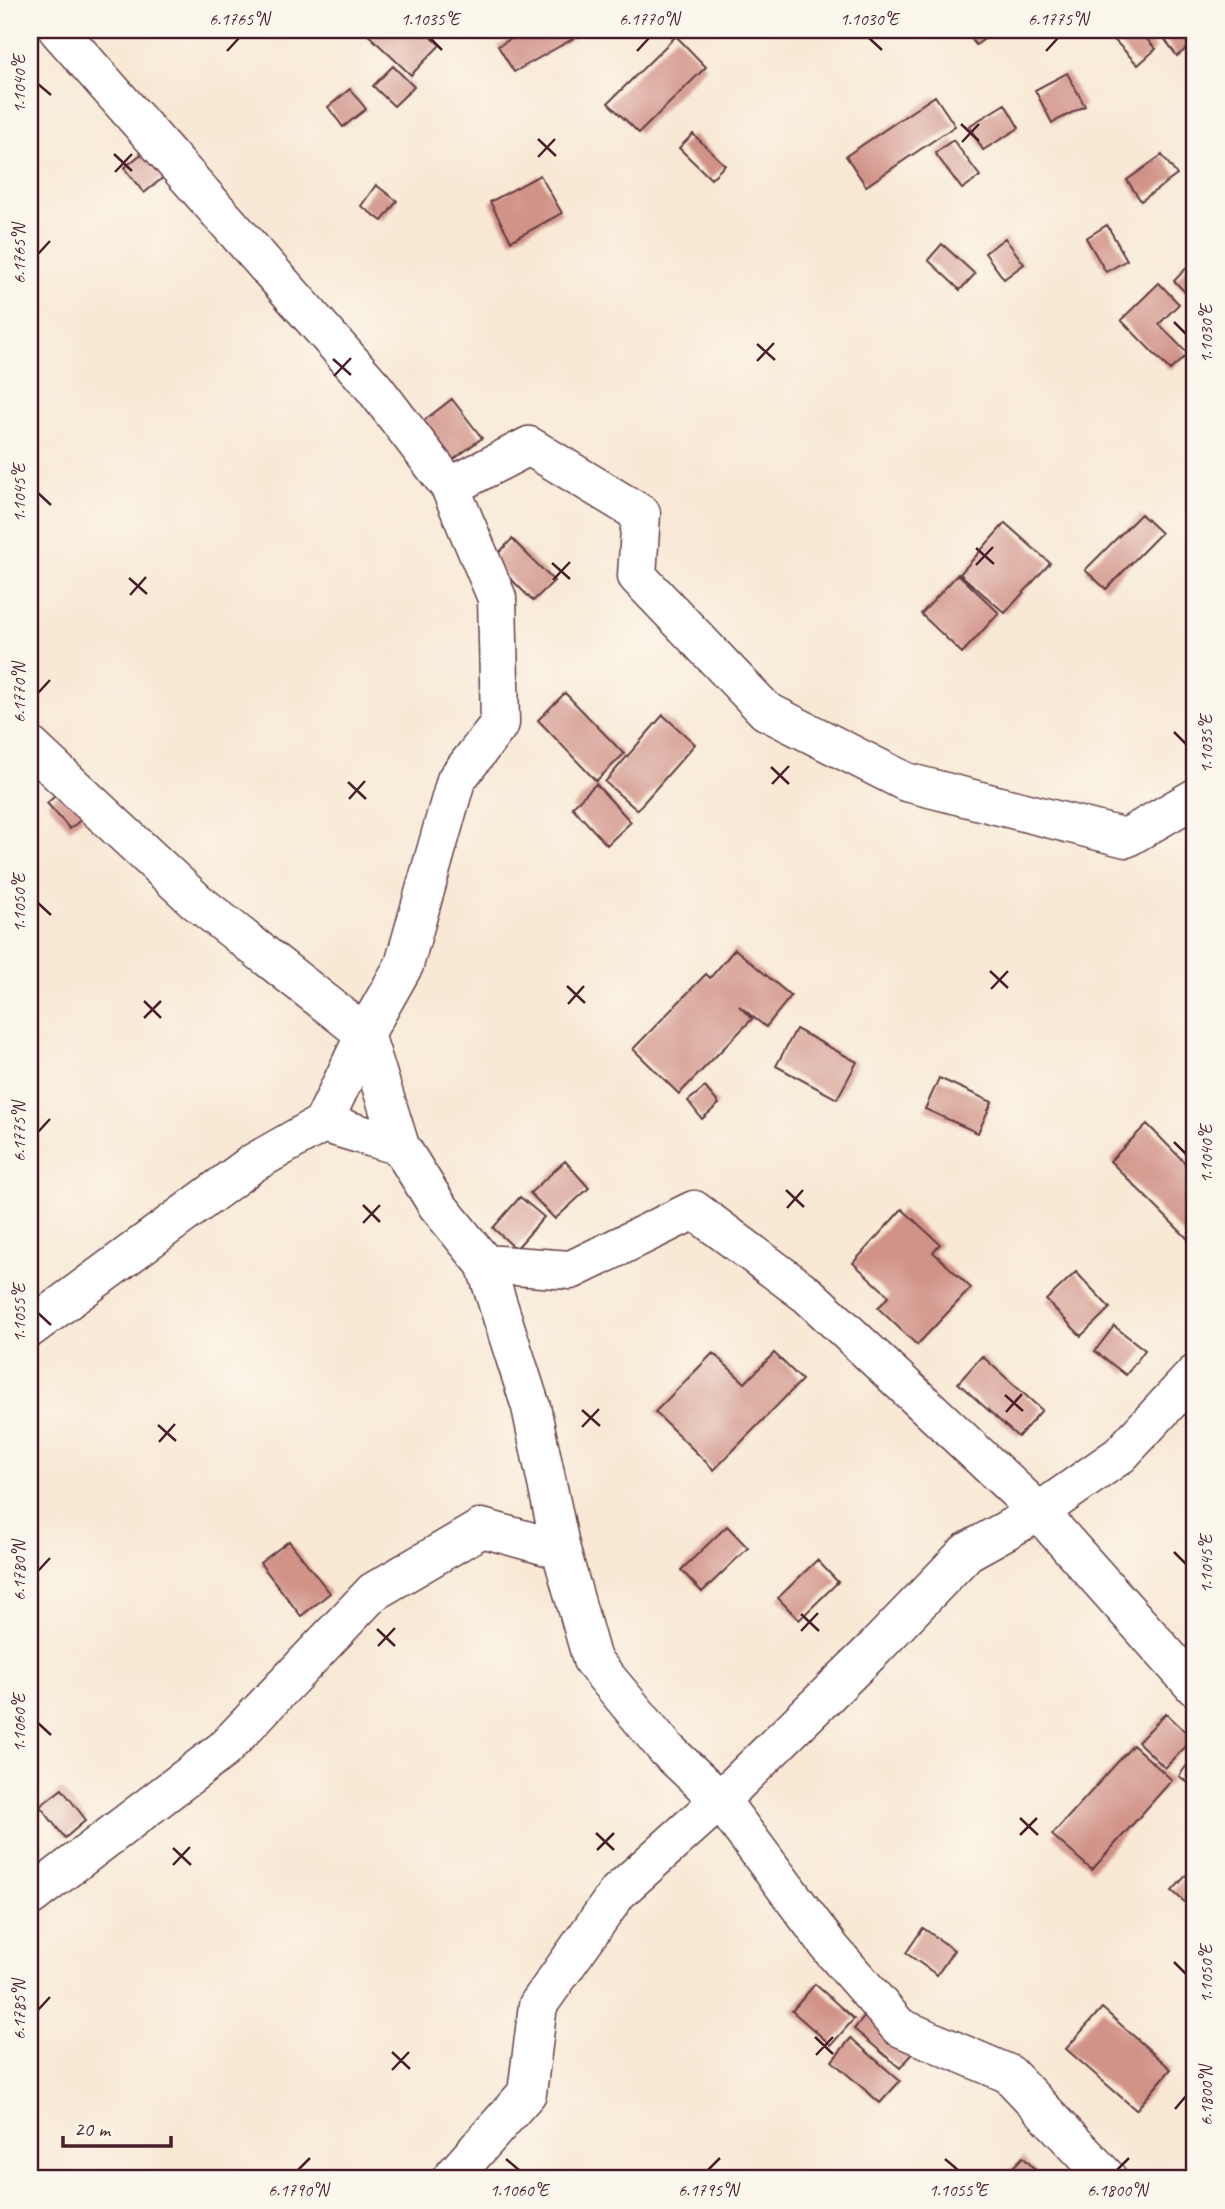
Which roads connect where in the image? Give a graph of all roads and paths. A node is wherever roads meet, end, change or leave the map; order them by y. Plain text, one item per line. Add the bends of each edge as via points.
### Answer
1 (58, 30) edge
2 (450, 487) junction
3 (30, 746) edge
4 (1195, 798) edge
5 (365, 1034) junction
6 (323, 1123) junction
7 (400, 1146) junction
8 (485, 1265) junction
9 (30, 1328) edge
10 (1195, 1374) edge
11 (1040, 1512) junction
12 (561, 1550) junction
13 (1195, 1687) edge
14 (720, 1800) junction
15 (30, 1897) edge
16 (452, 2179) edge
17 (1108, 2179) edge

1 - 2 street via 375,388
2 - 4 street via 529,446 641,514 637,576 766,711 906,782 1126,838
2 - 5 street via 497,598 500,723 456,780 404,965
3 - 5 street via 196,901
5 - 6 street
5 - 7 street
6 - 7 street
6 - 9 street via 253,1163
7 - 8 street via 437,1205
8 - 11 street via 571,1270 694,1210 808,1295
8 - 12 street via 531,1407
10 - 11 street via 1120,1455
11 - 13 street
11 - 14 street via 967,1552
12 - 14 street via 592,1660 666,1749
12 - 15 street via 482,1528 373,1592 224,1749
14 - 16 street via 618,1892 538,2005 527,2093
14 - 17 street via 832,1950 899,2026 1009,2074

